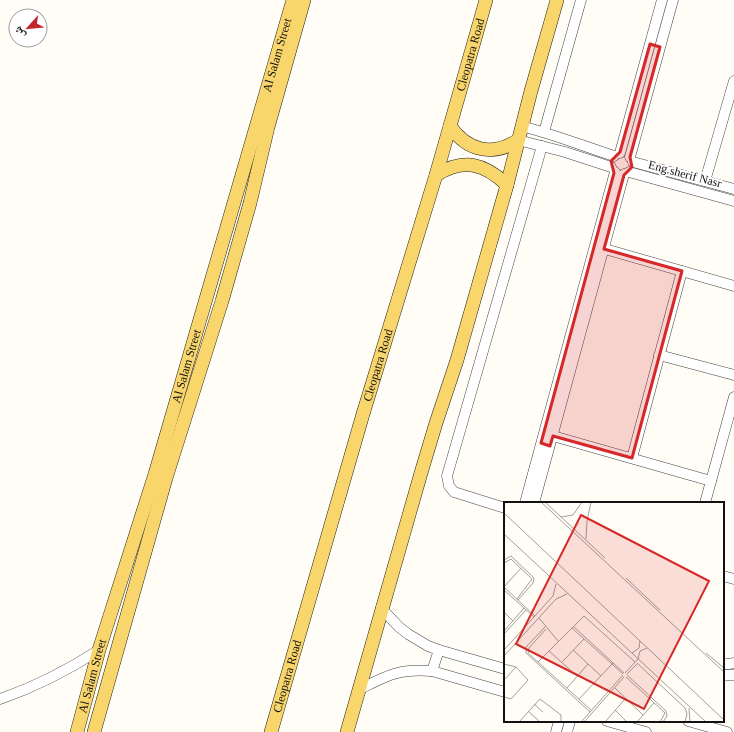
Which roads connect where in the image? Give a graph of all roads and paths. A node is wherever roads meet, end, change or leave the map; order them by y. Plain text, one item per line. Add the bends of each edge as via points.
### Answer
1 (293, 0) edge
2 (304, 0) edge
3 (486, 0) edge
4 (557, 0) edge
5 (580, 0) edge
6 (662, 0) edge
7 (673, 0) edge
8 (650, 44) junction
9 (660, 47) junction
10 (734, 81) edge
11 (731, 105) edge
12 (450, 126) junction
13 (522, 126) junction
14 (544, 132) junction
15 (518, 140) junction
16 (568, 141) junction
17 (542, 146) junction
18 (565, 152) junction
19 (617, 154) junction
20 (631, 159) junction
21 (620, 171) junction
22 (436, 175) junction
23 (705, 181) junction
24 (507, 185) junction
25 (734, 189) edge
26 (734, 201) edge
27 (599, 247) junction
28 (682, 271) junction
29 (734, 286) edge
30 (660, 355) junction
31 (734, 375) edge
32 (734, 397) edge
33 (553, 436) junction
34 (546, 444) junction
35 (632, 458) junction
36 (160, 476) junction
37 (711, 481) junction
38 (525, 502) edge
39 (534, 502) edge
40 (705, 502) edge
41 (504, 508) edge
42 (724, 576) edge
43 (734, 579) edge
44 (382, 608) junction
45 (99, 650) junction
46 (438, 650) junction
47 (734, 663) edge
48 (724, 664) edge
49 (504, 669) edge
50 (432, 671) junction
51 (358, 690) junction
52 (504, 692) edge
53 (0, 699) edge
54 (560, 722) edge
55 (570, 722) edge
56 (611, 722) edge
57 (692, 722) edge
58 (77, 732) edge
59 (94, 732) edge
60 (271, 732) edge
61 (347, 732) edge
62 (556, 732) edge
63 (567, 732) edge
64 (646, 732) edge
65 (727, 732) edge

1 - 36 main road, Al Salam Street
2 - 36 main road, Al Salam Street via 234,259
3 - 12 main road, Cleopatra Road
4 - 13 main road
5 - 14 street
6 - 8 street
7 - 9 street
8 - 9 street
8 - 19 street
9 - 20 street
10 - 11 street
11 - 23 street
12 - 15 main road via 463,141 481,149 494,150
12 - 22 main road, Cleopatra Road
13 - 14 street
13 - 15 main road
14 - 16 street
15 - 17 street, Eng.sherif Nasr
15 - 24 main road
16 - 18 street
16 - 19 street
17 - 18 street, Eng.sherif Nasr
17 - 41 street via 447,476 449,486 454,492
18 - 21 street, Eng.sherif Nasr
19 - 20 street via 624,153
19 - 21 street via 611,161
20 - 21 street via 632,169
20 - 23 street
21 - 26 street, Eng.sherif Nasr
21 - 27 street
22 - 24 main road via 448,168 469,164 484,169
22 - 60 main road, Cleopatra Road via 363,414
23 - 25 street
24 - 44 main road
27 - 28 street
27 - 33 street
27 - 34 street
28 - 29 street
28 - 30 street
30 - 31 street
30 - 35 street
32 - 37 street
33 - 34 street
33 - 35 street
34 - 38 street
34 - 39 street
35 - 37 street
36 - 45 main road, Al Salam Street
36 - 59 main road, Al Salam Street
37 - 40 street
42 - 43 street
44 - 46 street via 408,634
44 - 51 main road
45 - 53 street via 58,675
45 - 58 main road, Al Salam Street
46 - 49 street
46 - 50 street
47 - 48 street
50 - 51 street via 399,672
50 - 52 street
51 - 61 main road
54 - 62 street
55 - 63 street
56 - 64 street
57 - 65 street

